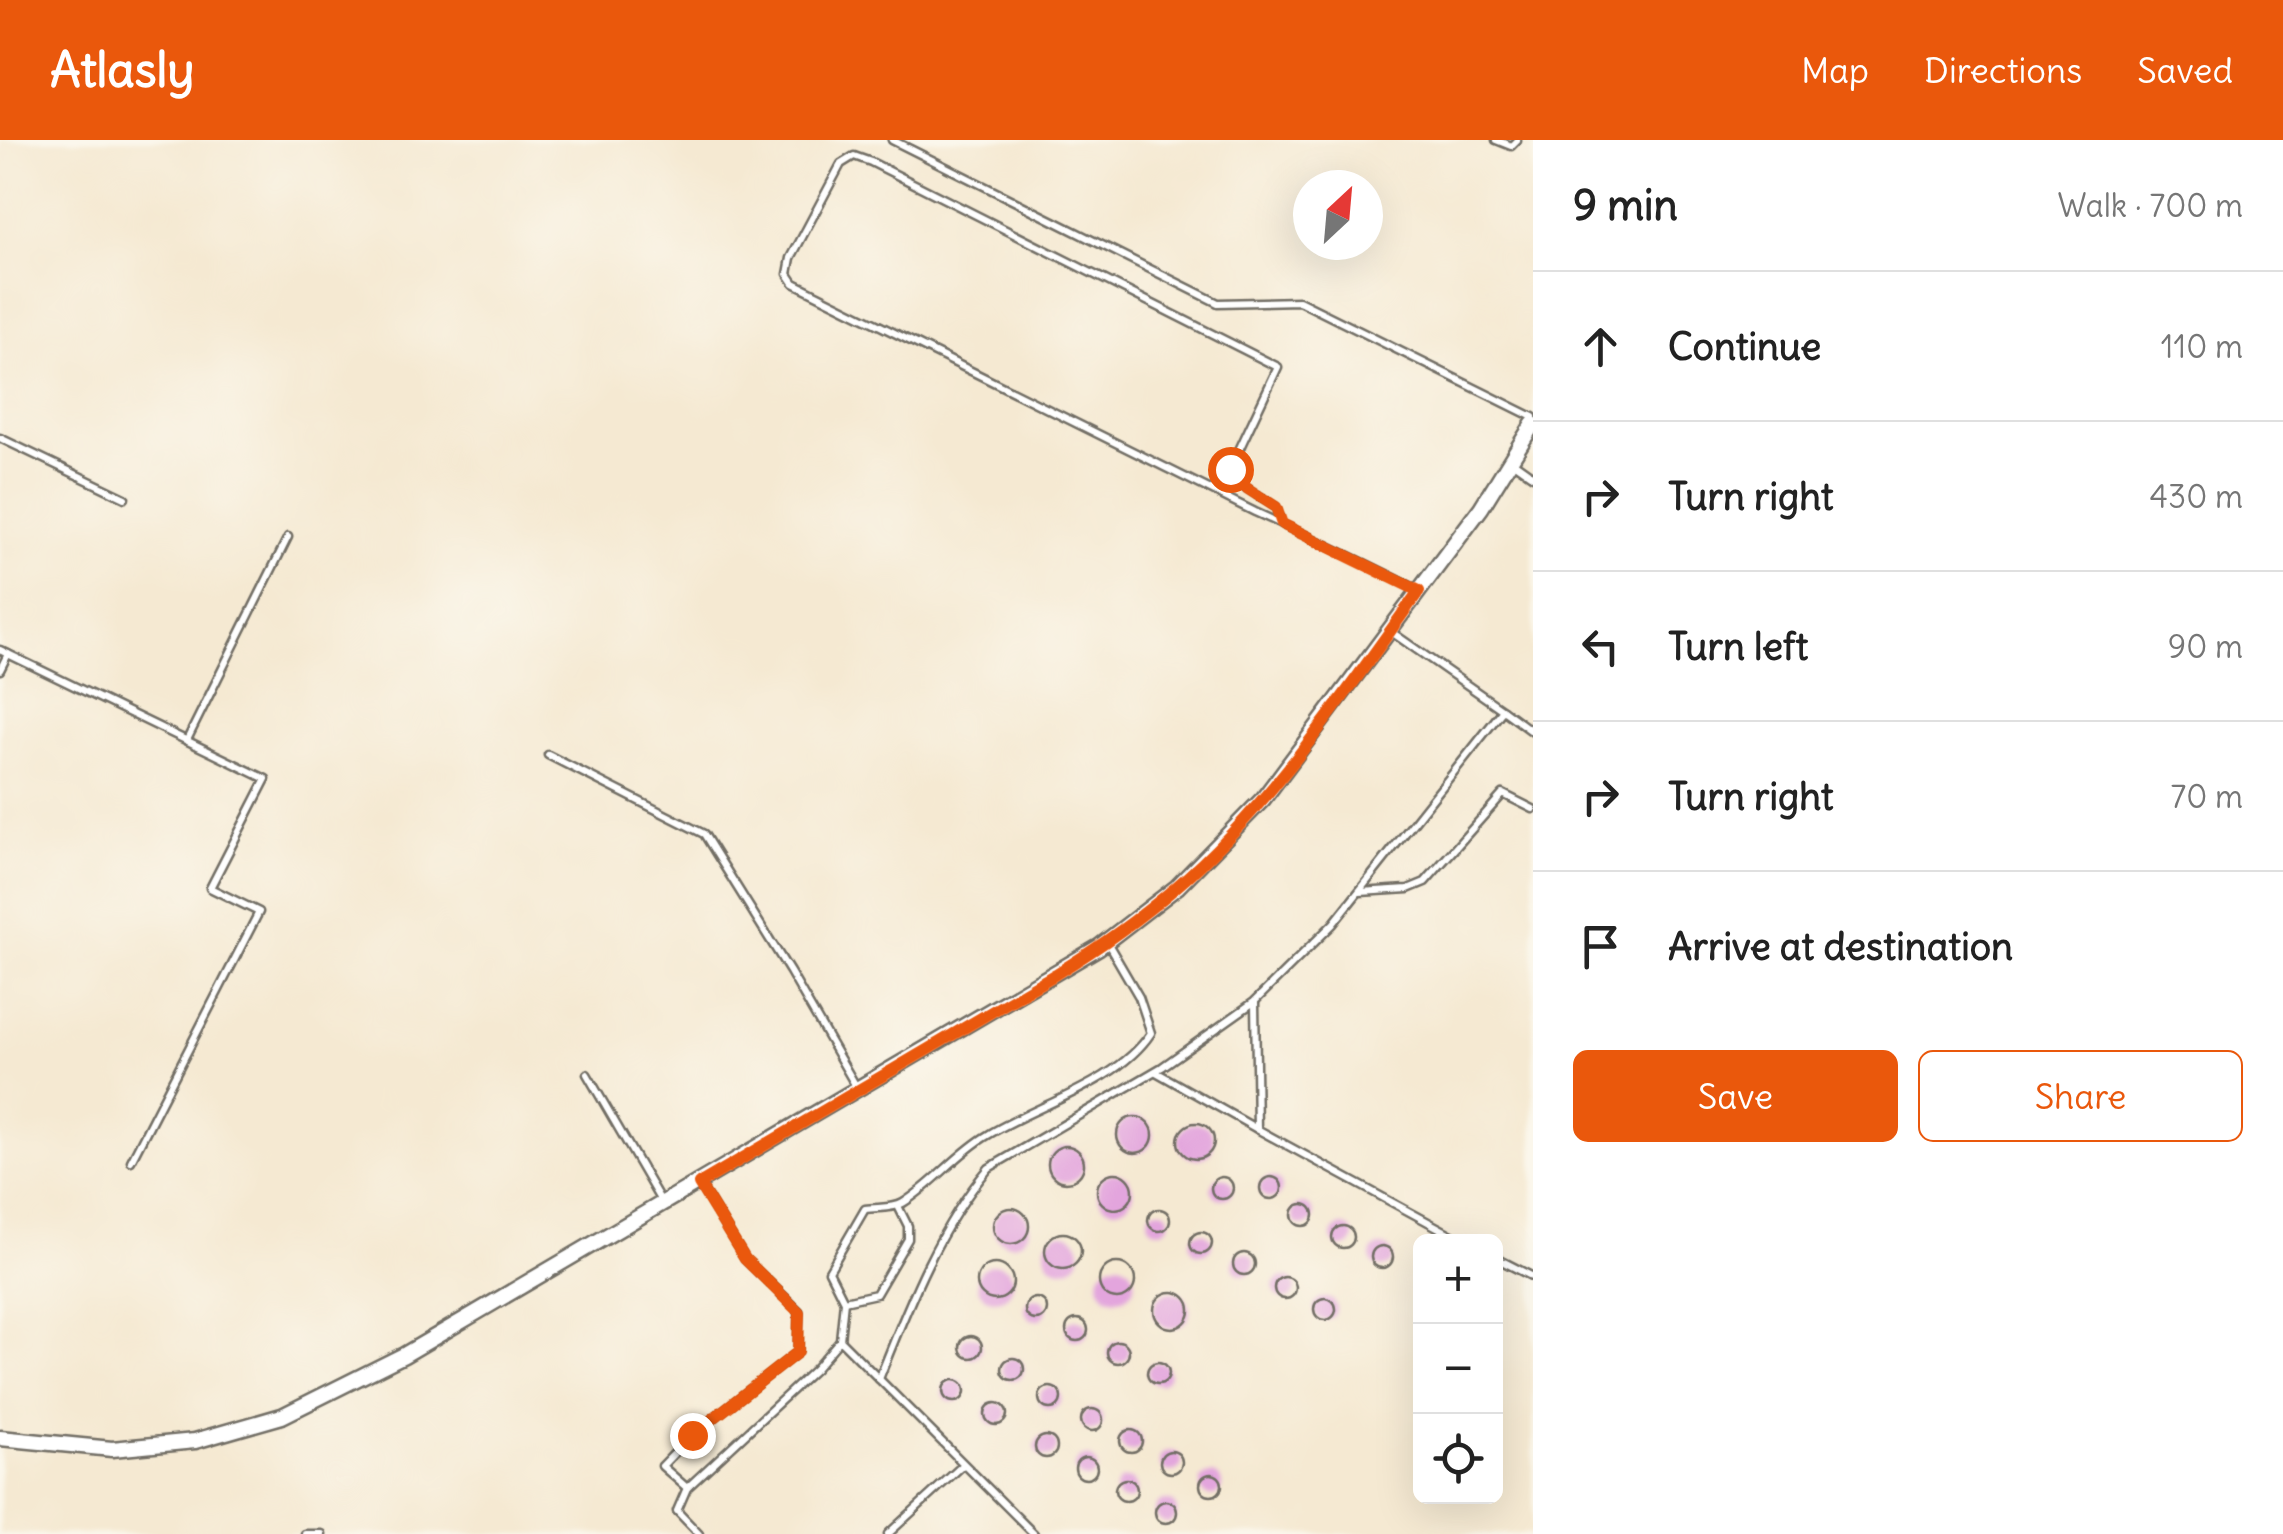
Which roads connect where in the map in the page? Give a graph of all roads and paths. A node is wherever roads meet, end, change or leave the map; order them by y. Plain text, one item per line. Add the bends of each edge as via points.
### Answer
1 (892, 140) edge
2 (1496, 140) edge
3 (1516, 140) edge
4 (1533, 420) edge
5 (0, 438) edge
6 (1512, 460) junction
7 (1533, 476) edge
8 (125, 498) dead end
9 (1282, 524) junction
10 (288, 537) dead end
11 (1419, 591) junction
12 (1390, 631) junction
13 (4, 652) edge
14 (0, 670) edge
15 (1502, 710) junction
16 (1533, 732) edge
17 (186, 740) junction
18 (548, 755) dead end
19 (1533, 808) edge
20 (1359, 892) junction
21 (1106, 942) junction
22 (1255, 1002) junction
23 (1155, 1072) junction
24 (587, 1074) dead end
25 (858, 1090) junction
26 (1257, 1129) junction
27 (131, 1161) dead end
28 (699, 1184) junction
29 (663, 1204) junction
30 (898, 1206) junction
31 (1450, 1234) edge
32 (1503, 1262) edge
33 (1533, 1277) edge
34 (844, 1301) junction
35 (840, 1340) junction
36 (879, 1379) junction
37 (0, 1438) edge
38 (963, 1465) junction
39 (687, 1488) junction
40 (305, 1534) edge
41 (322, 1534) edge
42 (699, 1534) edge
43 (888, 1534) edge
44 (1034, 1534) edge

1 - 4 lane via 1218,302 1299,301
2 - 3 lane via 1511,146
4 - 6 street
5 - 8 lane
6 - 7 lane
6 - 11 street
9 - 9 lane via 794,283 791,258 841,164 854,156 871,162 1278,367 1230,469 1276,507
9 - 11 lane
10 - 17 lane
11 - 12 street
12 - 15 lane
12 - 21 street via 1263,798 1176,887
13 - 14 lane
13 - 17 lane
15 - 16 lane
15 - 20 lane
17 - 27 lane via 266,779 210,888 259,912
18 - 25 lane via 704,834
19 - 20 lane via 1503,794 1424,882 1386,893
20 - 22 lane
21 - 25 street
21 - 30 lane via 1151,1032 1138,1052 985,1136
22 - 23 lane
22 - 26 lane
23 - 26 lane
23 - 36 lane via 989,1168 912,1295
24 - 29 lane
25 - 28 street
26 - 31 lane
28 - 29 street
28 - 39 lane via 745,1259 799,1312 800,1336 798,1352 662,1466
29 - 37 street via 404,1354 282,1416 196,1442 128,1447
30 - 34 lane via 908,1239 876,1294
30 - 34 lane via 865,1210 845,1241 829,1271
32 - 33 lane
34 - 35 lane
35 - 36 lane
35 - 39 lane
36 - 38 lane
38 - 43 lane
38 - 44 lane
39 - 42 lane via 677,1512
40 - 41 lane

